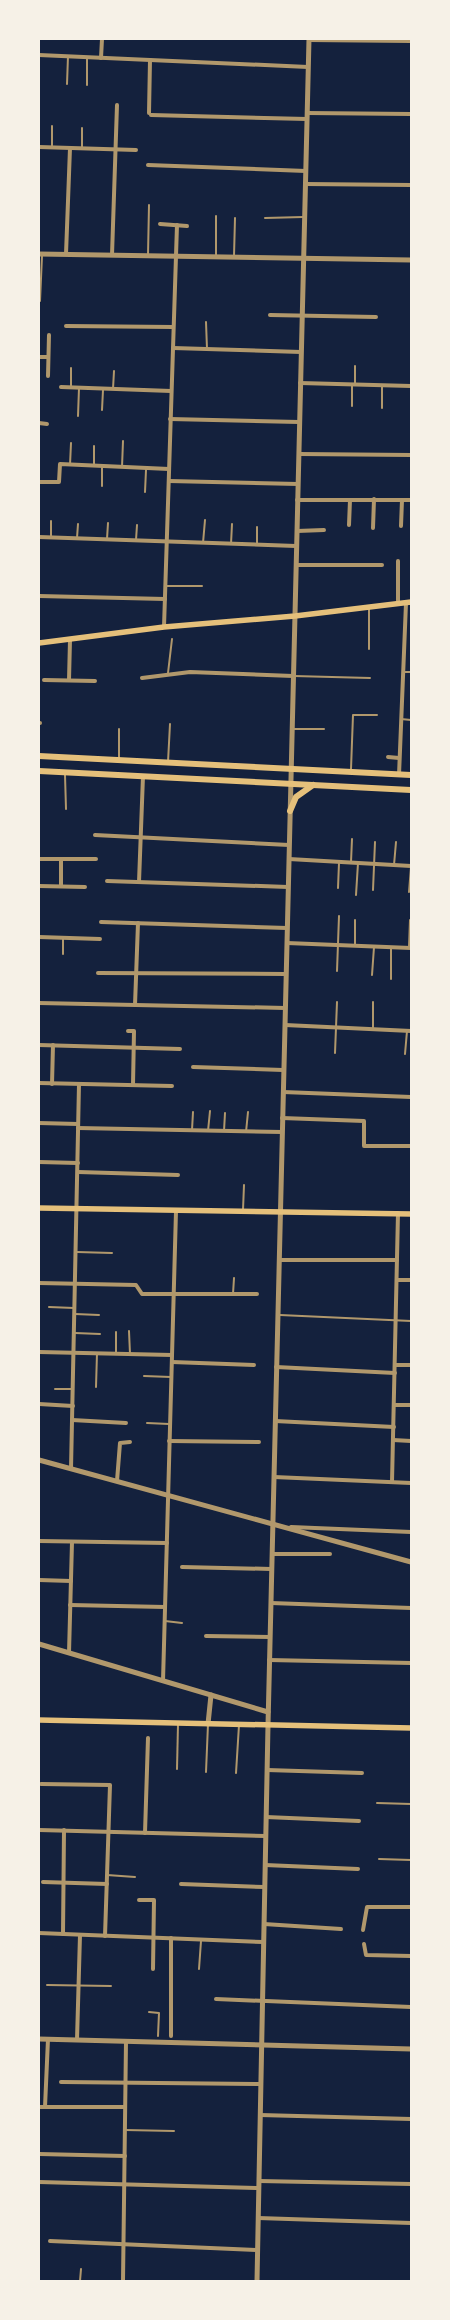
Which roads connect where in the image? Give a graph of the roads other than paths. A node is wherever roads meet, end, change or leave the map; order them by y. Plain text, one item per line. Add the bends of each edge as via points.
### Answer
1 (102, 39) edge
2 (309, 39) edge
3 (411, 41) edge
4 (39, 55) edge
5 (68, 56) junction
6 (87, 57) junction
7 (101, 58) junction
8 (150, 60) junction
9 (308, 67) junction
10 (67, 84) dead end
11 (87, 85) dead end
12 (117, 105) dead end
13 (307, 113) junction
14 (411, 114) edge
15 (307, 119) junction
16 (52, 126) dead end
17 (82, 128) dead end
18 (39, 147) edge
19 (52, 147) junction
20 (70, 148) junction
21 (82, 148) junction
22 (115, 150) junction
23 (136, 150) dead end
24 (148, 165) dead end
25 (306, 171) junction
26 (305, 184) junction
27 (411, 185) edge
28 (149, 205) dead end
29 (216, 216) dead end
30 (304, 217) junction
31 (235, 218) dead end
32 (265, 218) dead end
33 (160, 224) dead end
34 (177, 225) junction
35 (187, 226) dead end
36 (40, 254) edge
37 (66, 254) junction
38 (112, 255) junction
39 (148, 256) junction
40 (176, 256) junction
41 (216, 257) junction
42 (234, 257) junction
43 (304, 258) junction
44 (411, 260) edge
45 (40, 301) dead end
46 (270, 315) dead end
47 (302, 315) junction
48 (376, 317) dead end
49 (206, 322) dead end
50 (66, 326) dead end
51 (174, 327) junction
52 (49, 335) dead end
53 (173, 348) junction
54 (207, 349) junction
55 (301, 352) junction
56 (39, 357) edge
57 (48, 357) junction
58 (355, 366) dead end
59 (71, 368) dead end
60 (114, 371) dead end
61 (48, 376) dead end
62 (300, 382) junction
63 (353, 384) junction
64 (382, 385) junction
65 (61, 386) dead end
66 (411, 386) edge
67 (71, 387) junction
68 (79, 387) junction
69 (103, 388) junction
70 (113, 389) junction
71 (172, 391) junction
72 (352, 406) dead end
73 (382, 408) dead end
74 (102, 410) dead end
75 (78, 416) dead end
76 (170, 419) junction
77 (300, 422) junction
78 (39, 423) edge
79 (47, 424) dead end
80 (123, 441) dead end
81 (71, 443) dead end
82 (94, 446) dead end
83 (299, 454) junction
84 (411, 455) edge
85 (70, 465) junction
86 (94, 466) junction
87 (102, 466) junction
88 (122, 467) junction
89 (146, 468) junction
90 (169, 469) junction
91 (168, 481) junction
92 (39, 482) edge
93 (298, 484) junction
94 (102, 486) dead end
95 (145, 492) dead end
96 (298, 500) junction
97 (350, 500) junction
98 (374, 500) junction
99 (402, 500) junction
100 (411, 500) edge
101 (205, 520) dead end
102 (51, 521) dead end
103 (108, 523) dead end
104 (78, 524) dead end
105 (232, 524) dead end
106 (137, 525) dead end
107 (350, 525) dead end
108 (401, 526) dead end
109 (257, 527) dead end
110 (373, 528) dead end
111 (297, 530) junction
112 (324, 530) dead end
113 (39, 537) edge
114 (50, 537) junction
115 (77, 538) junction
116 (107, 539) junction
117 (136, 540) junction
118 (167, 541) junction
119 (204, 543) junction
120 (231, 544) junction
121 (258, 545) junction
122 (296, 546) junction
123 (398, 561) dead end
124 (296, 565) junction
125 (382, 565) dead end
126 (165, 586) junction
127 (202, 586) dead end
128 (39, 596) edge
129 (165, 599) junction
130 (409, 602) edge
131 (398, 603) junction
132 (369, 607) junction
133 (295, 616) junction
134 (164, 627) junction
135 (172, 639) dead end
136 (70, 640) junction
137 (39, 643) edge
138 (369, 649) dead end
139 (403, 672) junction
140 (411, 672) edge
141 (168, 673) junction
142 (293, 676) junction
143 (142, 678) dead end
144 (370, 678) dead end
145 (44, 680) dead end
146 (69, 680) junction
147 (95, 681) dead end
148 (377, 715) dead end
149 (401, 720) junction
150 (411, 720) edge
151 (170, 724) dead end
152 (119, 729) dead end
153 (292, 729) junction
154 (324, 729) dead end
155 (39, 756) edge
156 (388, 757) dead end
157 (399, 758) junction
158 (119, 760) junction
159 (168, 764) junction
160 (291, 769) junction
161 (39, 771) edge
162 (64, 772) junction
163 (351, 772) junction
164 (399, 775) junction
165 (411, 775) edge
166 (143, 776) junction
167 (290, 784) junction
168 (314, 785) junction
169 (411, 790) edge
170 (66, 809) dead end
171 (290, 811) junction
172 (95, 836) dead end
173 (140, 838) junction
174 (352, 839) dead end
175 (375, 842) dead end
176 (396, 842) dead end
177 (289, 845) junction
178 (39, 859) edge
179 (61, 859) junction
180 (96, 859) dead end
181 (289, 859) junction
182 (339, 862) junction
183 (351, 863) junction
184 (358, 863) junction
185 (374, 864) junction
186 (394, 865) junction
187 (411, 866) edge
188 (107, 881) dead end
189 (139, 882) junction
190 (39, 886) edge
191 (61, 886) junction
192 (85, 887) dead end
193 (288, 887) junction
194 (338, 888) dead end
195 (373, 890) dead end
196 (409, 892) dead end
197 (356, 895) dead end
198 (339, 916) dead end
199 (355, 920) dead end
200 (410, 920) edge
201 (101, 922) dead end
202 (138, 922) junction
203 (287, 928) junction
204 (39, 937) edge
205 (63, 938) junction
206 (100, 939) dead end
207 (287, 943) junction
208 (338, 946) junction
209 (355, 946) junction
210 (374, 947) junction
211 (391, 948) junction
212 (410, 948) edge
213 (63, 954) dead end
214 (337, 971) dead end
215 (98, 973) dead end
216 (136, 973) junction
217 (286, 974) junction
218 (372, 975) dead end
219 (391, 979) dead end
220 (337, 1002) dead end
221 (373, 1002) dead end
222 (39, 1003) edge
223 (136, 1005) junction
224 (285, 1008) junction
225 (285, 1025) junction
226 (337, 1028) junction
227 (372, 1029) junction
228 (409, 1030) edge
229 (128, 1031) dead end
230 (39, 1045) edge
231 (53, 1045) junction
232 (134, 1047) junction
233 (180, 1049) dead end
234 (335, 1053) dead end
235 (405, 1054) dead end
236 (193, 1067) dead end
237 (284, 1070) junction
238 (39, 1083) edge
239 (52, 1084) junction
240 (79, 1084) junction
241 (133, 1086) junction
242 (172, 1086) dead end
243 (283, 1092) junction
244 (411, 1097) edge
245 (210, 1111) dead end
246 (193, 1112) dead end
247 (248, 1112) dead end
248 (225, 1113) dead end
249 (282, 1118) junction
250 (39, 1123) edge
251 (78, 1126) junction
252 (192, 1130) junction
253 (208, 1131) junction
254 (224, 1131) junction
255 (246, 1132) junction
256 (282, 1132) junction
257 (411, 1146) edge
258 (39, 1162) edge
259 (78, 1163) junction
260 (78, 1172) junction
261 (178, 1175) dead end
262 (244, 1185) dead end
263 (39, 1208) edge
264 (77, 1208) junction
265 (176, 1210) junction
266 (242, 1212) junction
267 (281, 1213) junction
268 (398, 1214) junction
269 (411, 1214) edge
270 (76, 1252) junction
271 (112, 1253) dead end
272 (279, 1260) junction
273 (397, 1260) junction
274 (234, 1278) dead end
275 (396, 1280) junction
276 (411, 1280) edge
277 (39, 1283) edge
278 (76, 1284) junction
279 (173, 1294) junction
280 (233, 1294) junction
281 (258, 1294) dead end
282 (49, 1307) dead end
283 (75, 1308) junction
284 (75, 1314) junction
285 (99, 1315) dead end
286 (278, 1315) junction
287 (396, 1320) junction
288 (411, 1321) edge
289 (129, 1331) dead end
290 (116, 1332) dead end
291 (74, 1333) junction
292 (100, 1334) dead end
293 (39, 1352) edge
294 (74, 1353) junction
295 (97, 1353) junction
296 (116, 1354) junction
297 (130, 1354) junction
298 (172, 1355) junction
299 (172, 1362) junction
300 (395, 1365) junction
301 (411, 1365) edge
302 (254, 1366) dead end
303 (276, 1367) junction
304 (395, 1373) junction
305 (144, 1376) dead end
306 (171, 1377) junction
307 (96, 1387) dead end
308 (55, 1389) dead end
309 (73, 1389) junction
310 (39, 1404) edge
311 (394, 1405) junction
312 (411, 1405) edge
313 (73, 1406) junction
314 (72, 1420) junction
315 (275, 1422) junction
316 (126, 1423) dead end
317 (147, 1423) dead end
318 (170, 1424) junction
319 (394, 1427) junction
320 (169, 1440) junction
321 (393, 1440) junction
322 (411, 1441) edge
323 (130, 1442) dead end
324 (259, 1442) dead end
325 (39, 1460) edge
326 (71, 1469) junction
327 (274, 1477) junction
328 (117, 1481) junction
329 (392, 1482) junction
330 (411, 1483) edge
331 (168, 1495) junction
332 (272, 1524) junction
333 (284, 1527) junction
334 (411, 1532) edge
335 (39, 1541) edge
336 (72, 1542) junction
337 (167, 1543) junction
338 (272, 1554) junction
339 (330, 1554) dead end
340 (411, 1562) edge
341 (182, 1567) dead end
342 (271, 1569) junction
343 (39, 1580) edge
344 (71, 1581) junction
345 (270, 1603) junction
346 (70, 1605) junction
347 (165, 1608) junction
348 (411, 1608) edge
349 (164, 1621) junction
350 (182, 1623) dead end
351 (206, 1636) dead end
352 (270, 1638) junction
353 (39, 1644) edge
354 (69, 1653) junction
355 (269, 1660) junction
356 (411, 1663) edge
357 (163, 1681) junction
358 (211, 1695) junction
359 (268, 1712) junction
360 (39, 1720) edge
361 (178, 1723) junction
362 (208, 1724) junction
363 (239, 1724) junction
364 (268, 1725) junction
365 (411, 1728) edge
366 (148, 1738) dead end
367 (176, 1769) dead end
368 (267, 1770) junction
369 (206, 1772) dead end
370 (236, 1773) dead end
371 (362, 1773) dead end
372 (40, 1784) dead end
373 (377, 1802) dead end
374 (411, 1804) edge
375 (266, 1817) junction
376 (359, 1821) dead end
377 (39, 1830) edge
378 (64, 1830) junction
379 (108, 1832) junction
380 (145, 1833) junction
381 (265, 1836) junction
382 (379, 1859) dead end
383 (411, 1860) edge
384 (265, 1865) junction
385 (358, 1869) dead end
386 (107, 1875) junction
387 (135, 1877) dead end
388 (42, 1882) dead end
389 (64, 1883) junction
390 (107, 1884) junction
391 (181, 1884) dead end
392 (264, 1887) junction
393 (139, 1900) dead end
394 (411, 1908) edge
395 (264, 1924) junction
396 (341, 1929) dead end
397 (363, 1930) dead end
398 (39, 1933) edge
399 (63, 1934) junction
400 (80, 1935) junction
401 (105, 1936) junction
402 (153, 1938) junction
403 (171, 1938) junction
404 (201, 1940) junction
405 (263, 1942) junction
406 (364, 1944) dead end
407 (411, 1956) edge
408 (152, 1969) dead end
409 (199, 1969) dead end
410 (47, 1985) dead end
411 (79, 1985) junction
412 (111, 1986) dead end
413 (216, 1999) dead end
414 (262, 1999) junction
415 (411, 2006) edge
416 (149, 2012) dead end
417 (158, 2036) dead end
418 (171, 2036) dead end
419 (39, 2039) edge
420 (48, 2039) junction
421 (77, 2040) junction
422 (126, 2041) junction
423 (261, 2045) junction
424 (411, 2049) edge
425 (61, 2082) dead end
426 (126, 2082) junction
427 (260, 2084) junction
428 (39, 2107) edge
429 (46, 2107) junction
430 (126, 2107) junction
431 (260, 2115) junction
432 (411, 2119) edge
433 (125, 2130) junction
434 (174, 2131) dead end
435 (39, 2154) edge
436 (125, 2156) junction
437 (259, 2180) junction
438 (39, 2182) edge
439 (411, 2184) edge
440 (124, 2185) junction
441 (258, 2188) junction
442 (258, 2218) junction
443 (411, 2223) edge
444 (50, 2241) dead end
445 (123, 2244) junction
446 (257, 2250) junction
447 (80, 2269) dead end
448 (80, 2281) edge
449 (123, 2281) edge
450 (257, 2281) edge

1 - 7 street
2 - 3 street
2 - 9 street
4 - 5 street
5 - 6 street
5 - 10 lane
6 - 7 street
6 - 11 lane
7 - 8 street
8 - 9 street
8 - 15 street via 150,114
9 - 13 street
12 - 22 street
13 - 14 street
13 - 15 street
15 - 25 street
16 - 19 lane
17 - 21 lane
18 - 19 street
19 - 20 street
20 - 21 street
20 - 37 street
21 - 22 street
22 - 23 street
22 - 38 street
24 - 25 street
25 - 26 street
26 - 27 street
26 - 30 street
28 - 39 lane
29 - 41 lane
30 - 32 lane
30 - 43 street
31 - 42 lane
33 - 34 street
34 - 35 street
34 - 40 street
36 - 37 street
36 - 45 lane
37 - 38 street
38 - 39 street
39 - 40 street
40 - 41 street
40 - 51 street
41 - 42 street
42 - 43 street
43 - 44 street
43 - 47 street
46 - 47 street
47 - 48 street
47 - 55 street
49 - 54 lane
50 - 51 street
51 - 53 street
52 - 57 street
53 - 54 street
53 - 71 street
54 - 55 street
55 - 62 street
56 - 57 street
57 - 61 street
58 - 63 lane
59 - 67 lane
60 - 70 lane
62 - 63 street
62 - 77 street
63 - 64 street
63 - 72 lane
64 - 66 street
64 - 73 lane
65 - 67 street
67 - 68 street
68 - 69 street
68 - 75 lane
69 - 70 street
69 - 74 lane
70 - 71 street
71 - 76 street
76 - 77 street
76 - 90 street
77 - 83 street
78 - 79 street
80 - 88 lane
81 - 85 lane
82 - 86 lane
83 - 84 street
83 - 93 street
85 - 86 street
85 - 92 street via 60,464 59,482
86 - 87 street
87 - 88 street
87 - 94 lane
88 - 89 street
89 - 90 street
89 - 95 lane
90 - 91 street
91 - 93 street
91 - 118 street
93 - 96 street
96 - 97 street
96 - 111 street
97 - 98 street
97 - 107 street
98 - 99 street
98 - 110 street
99 - 100 street
99 - 108 street
101 - 119 lane
102 - 114 lane
103 - 116 lane
104 - 115 lane
105 - 120 lane
106 - 117 lane
109 - 121 lane
111 - 112 street
111 - 122 street
113 - 114 street
114 - 115 street
115 - 116 street
116 - 117 street
117 - 118 street
118 - 119 street
118 - 126 street
119 - 120 street
120 - 121 street
121 - 122 street
122 - 124 street
123 - 131 street
124 - 125 street
124 - 133 street
126 - 127 lane
126 - 129 street
128 - 129 street
129 - 134 street
130 - 131 main road
130 - 139 street
131 - 132 main road
132 - 133 main road
132 - 138 lane
133 - 134 main road
133 - 142 street
134 - 136 main road
135 - 141 lane
136 - 137 main road
136 - 146 street
139 - 140 lane
139 - 149 street
141 - 142 street
141 - 143 street
142 - 144 lane
142 - 153 street
145 - 146 street
146 - 147 street
148 - 163 lane via 353,715
149 - 150 lane
149 - 157 street
151 - 159 lane
152 - 158 lane
153 - 154 lane
153 - 160 street
155 - 158 main road
156 - 157 street
157 - 164 street
158 - 159 main road
159 - 160 main road
160 - 163 main road
160 - 167 street
161 - 162 main road
162 - 166 main road
162 - 170 lane
163 - 164 main road
164 - 165 main road
166 - 167 main road
166 - 173 street
167 - 168 main road
167 - 171 street
168 - 169 main road
168 - 171 main road via 300,793
171 - 177 street
172 - 173 street
173 - 177 street
173 - 189 street
174 - 183 lane
175 - 185 lane
176 - 186 lane
177 - 181 street
178 - 179 street
179 - 180 street
179 - 191 street
181 - 182 street
181 - 193 street
182 - 183 street
182 - 194 lane
183 - 184 street
184 - 185 street
184 - 197 lane
185 - 186 street
185 - 195 lane
186 - 187 street
187 - 196 lane
188 - 189 street
189 - 193 street
190 - 191 street
191 - 192 street
193 - 203 street
198 - 208 lane
199 - 209 lane
200 - 212 lane
201 - 202 street
202 - 203 street
202 - 216 street
203 - 207 street
204 - 205 street
205 - 206 street
205 - 213 lane
207 - 208 street
207 - 217 street
208 - 209 street
208 - 214 lane
209 - 210 street
210 - 211 street
210 - 218 lane
211 - 212 street
211 - 219 lane
215 - 216 street
216 - 217 street
216 - 223 street
217 - 224 street
220 - 226 lane
221 - 227 lane
222 - 223 street
223 - 224 street
224 - 225 street
225 - 226 street
225 - 237 street
226 - 227 street
226 - 234 lane
227 - 228 street
228 - 235 lane
229 - 232 street via 134,1031
230 - 231 street
231 - 232 street
231 - 239 street
232 - 233 street
232 - 241 street
236 - 237 street
237 - 243 street
238 - 239 street
239 - 240 street
240 - 241 street
240 - 251 street
241 - 242 street
243 - 244 street
243 - 249 street
245 - 253 lane
246 - 252 lane
247 - 255 lane
248 - 254 lane
249 - 256 street
249 - 257 street via 364,1122 364,1146
250 - 251 street
251 - 252 street
251 - 259 street
252 - 253 street
253 - 254 street
254 - 255 street
255 - 256 street
256 - 267 street
258 - 259 street
259 - 260 street
260 - 261 street
260 - 264 street
262 - 266 lane
263 - 264 main road
264 - 265 main road
264 - 270 street
265 - 266 main road
265 - 279 street
266 - 267 main road
267 - 268 main road
267 - 272 street
268 - 269 main road
268 - 273 street
270 - 271 lane
270 - 278 street
272 - 273 street
272 - 286 street
273 - 275 street
274 - 280 lane
275 - 276 street
275 - 287 street
277 - 278 street
278 - 279 street via 136,1284 142,1294
278 - 283 street
279 - 280 street
279 - 298 street
280 - 281 street
282 - 283 lane
283 - 284 street
284 - 285 lane
284 - 291 street
286 - 287 lane
286 - 303 street
287 - 288 lane
287 - 300 street
289 - 297 lane
290 - 296 lane
291 - 292 lane
291 - 294 street
293 - 294 street
294 - 295 street
294 - 309 street
295 - 296 street
295 - 307 lane
296 - 297 street
297 - 298 street
298 - 299 street
299 - 302 street
299 - 306 street
300 - 301 street
300 - 304 street
303 - 304 street
303 - 315 street
304 - 311 street
305 - 306 lane
306 - 318 street
308 - 309 lane
309 - 313 street
310 - 313 street
311 - 312 street
311 - 319 street
313 - 314 street
314 - 316 street
314 - 326 street
315 - 319 street
315 - 327 street
317 - 318 lane
318 - 320 street
319 - 321 street
320 - 324 street
320 - 331 street
321 - 322 street
321 - 329 street
323 - 328 street via 120,1442
325 - 326 street
326 - 328 street
327 - 329 street
327 - 332 street
328 - 331 street
329 - 330 street
331 - 332 street
331 - 337 street
332 - 333 street
332 - 338 street
333 - 334 street
333 - 340 street
335 - 336 street
336 - 337 street
336 - 344 street
337 - 347 street
338 - 339 street
338 - 342 street
341 - 342 street
342 - 345 street
343 - 344 street
344 - 346 street
345 - 348 street
345 - 352 street
346 - 347 street
346 - 354 street
347 - 349 street
349 - 350 lane
349 - 357 street
351 - 352 street
352 - 355 street
353 - 354 street
354 - 357 street
355 - 356 street
355 - 359 street
357 - 358 street
358 - 359 street
358 - 362 street
359 - 364 street
360 - 361 main road
361 - 362 main road
361 - 367 lane
362 - 363 main road
362 - 369 lane
363 - 364 main road
363 - 370 lane
364 - 365 main road
364 - 368 street
366 - 380 street
368 - 371 street
368 - 375 street
372 - 379 street via 110,1785
373 - 374 lane
375 - 376 street
375 - 381 street
377 - 378 street
378 - 379 street
378 - 389 street
379 - 380 street
379 - 386 street
380 - 381 street
381 - 384 street
382 - 383 lane
384 - 385 street
384 - 392 street
386 - 387 lane
386 - 390 street
388 - 389 street
389 - 390 street
389 - 399 street
390 - 401 street
391 - 392 street
392 - 395 street
393 - 402 street via 154,1900
394 - 397 street via 367,1907
395 - 396 street
395 - 405 street
398 - 399 street
399 - 400 street
400 - 401 street
400 - 411 street
401 - 402 street
402 - 403 street
402 - 408 street
403 - 404 street
403 - 418 street
404 - 405 street
404 - 409 lane
405 - 414 street
406 - 407 street via 366,1955
410 - 411 lane
411 - 412 lane
411 - 421 street
413 - 414 street
414 - 415 street
414 - 423 street
416 - 417 lane via 158,2013
419 - 420 street
420 - 421 street
420 - 429 street
421 - 422 street
422 - 423 street
422 - 426 street
423 - 424 street
423 - 427 street
425 - 426 street
426 - 427 street
426 - 430 street
427 - 431 street
428 - 429 street
429 - 430 street
430 - 433 street
431 - 432 street
431 - 437 street
433 - 434 lane
433 - 436 street
435 - 436 street
436 - 440 street
437 - 439 street
437 - 441 street
438 - 440 street
440 - 441 street
440 - 445 street
441 - 442 street
442 - 443 street
442 - 446 street
444 - 445 street
445 - 446 street
445 - 449 street
446 - 450 street
447 - 448 lane

